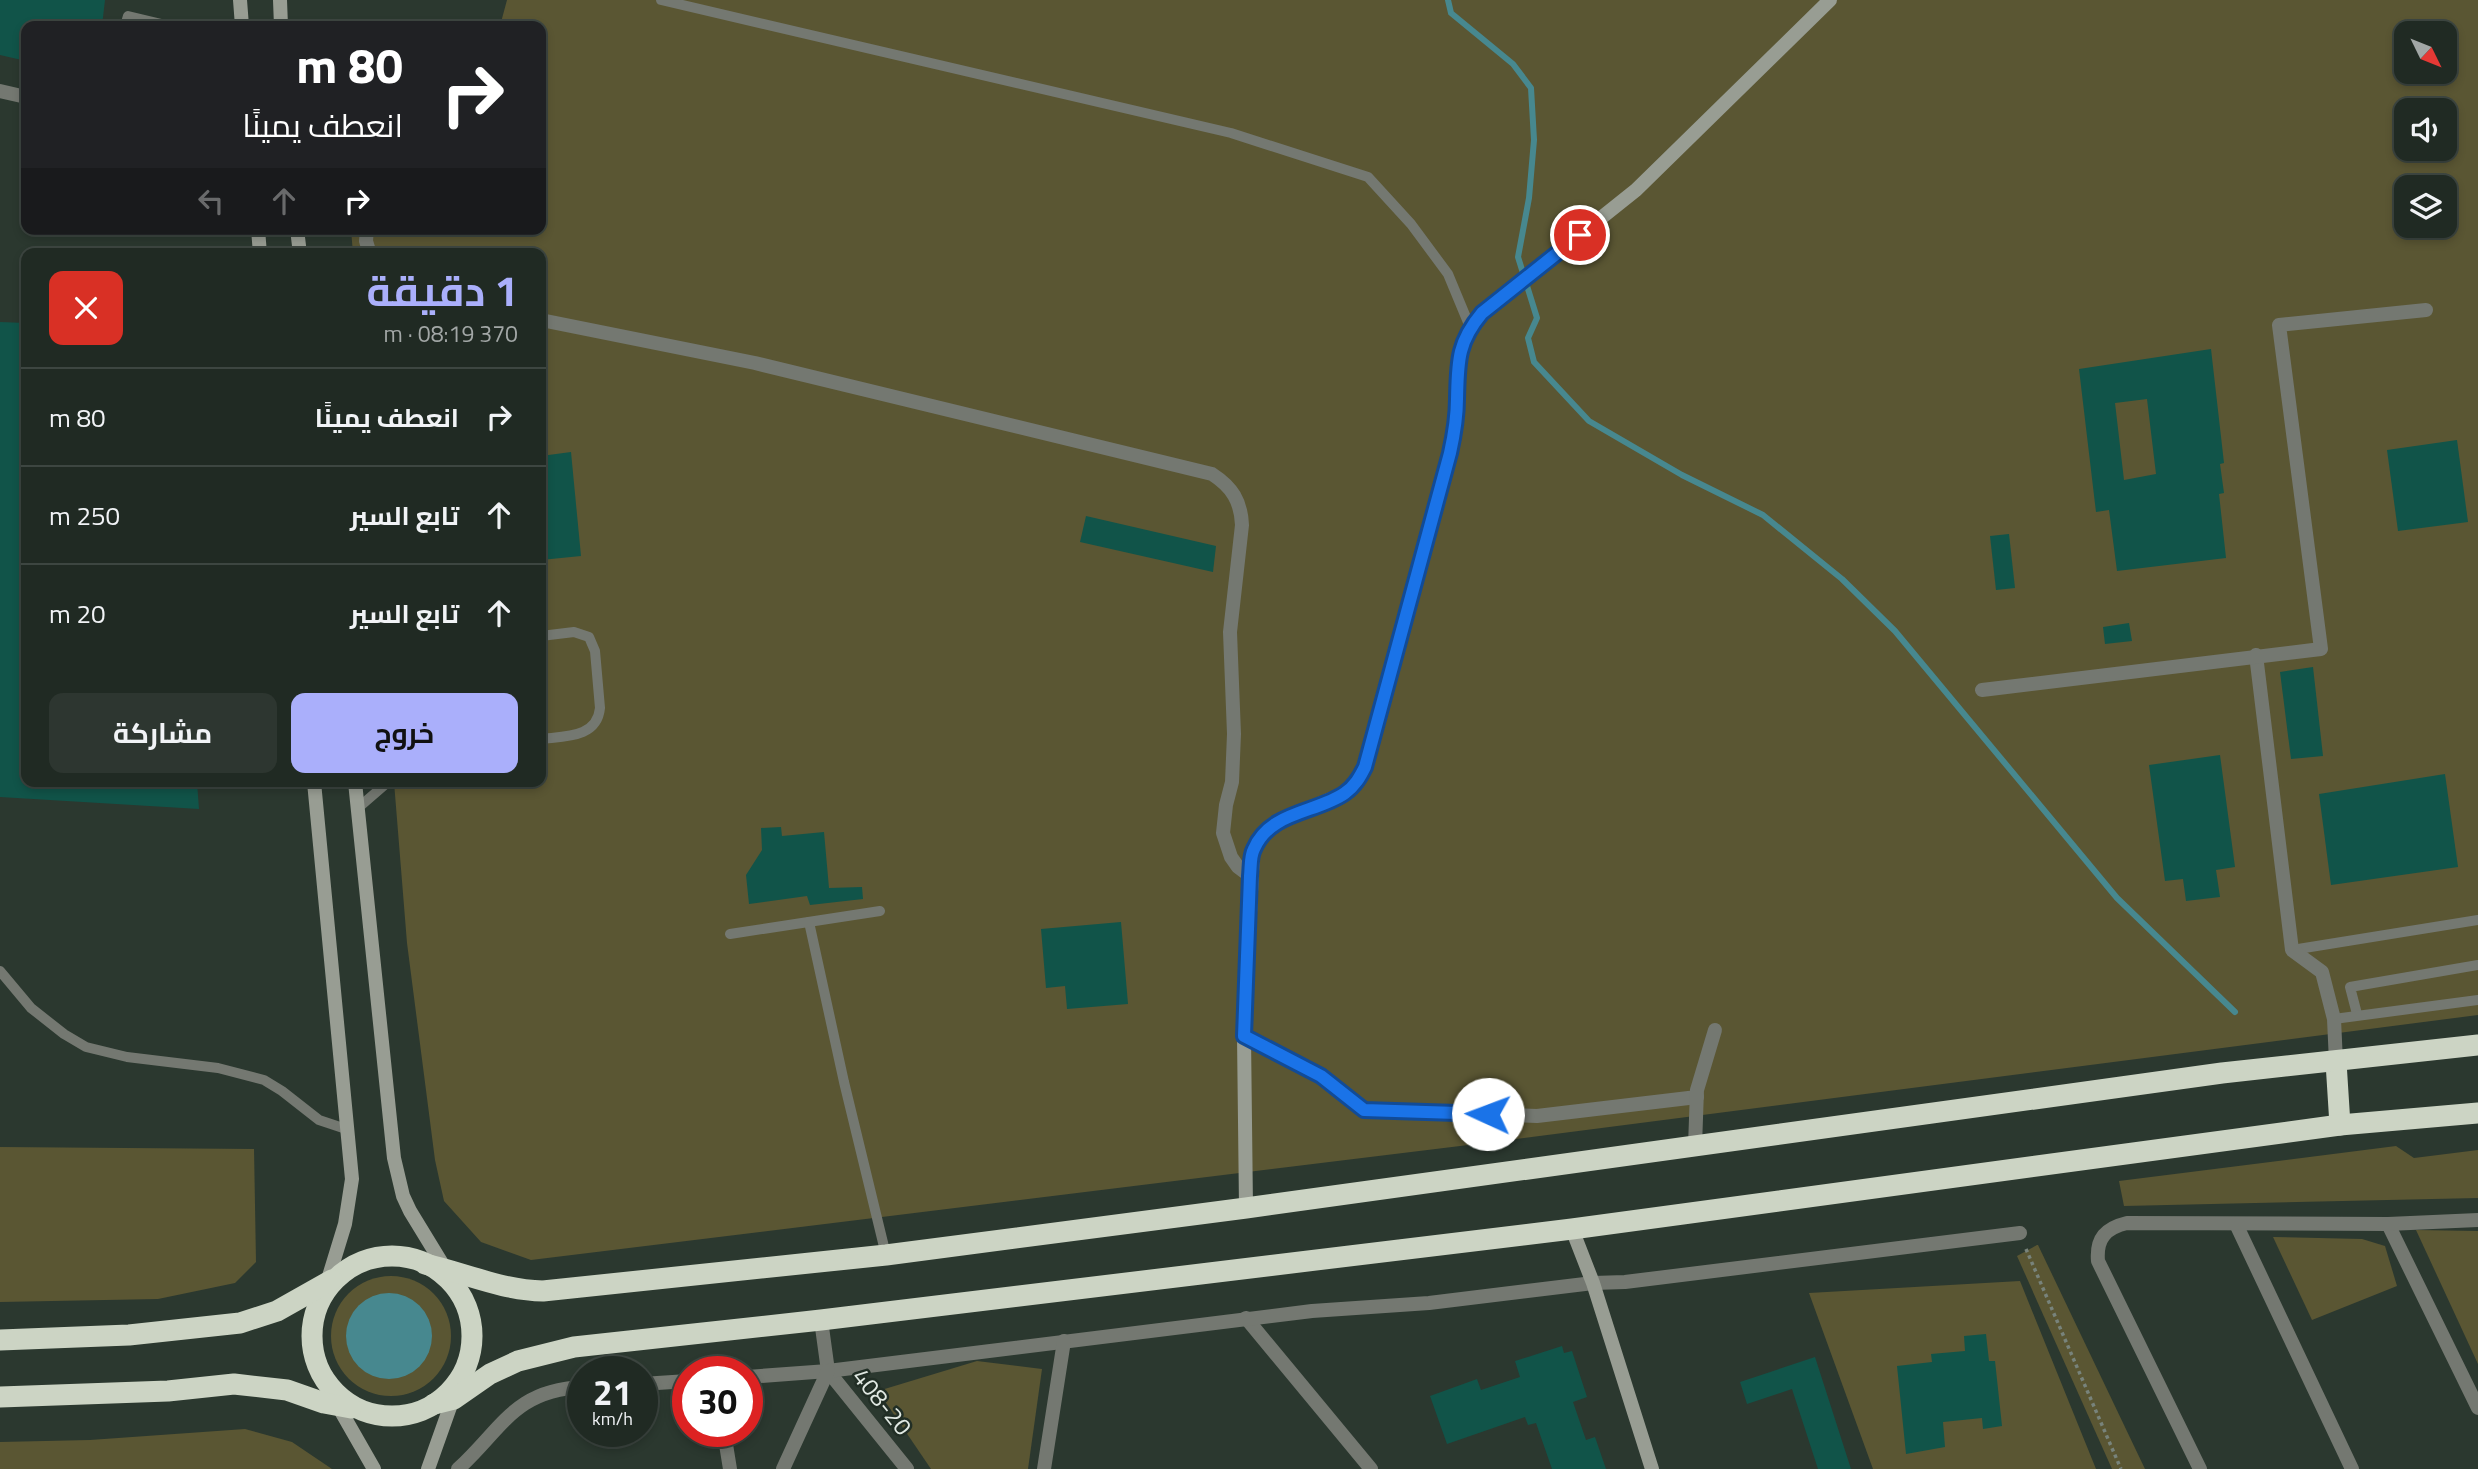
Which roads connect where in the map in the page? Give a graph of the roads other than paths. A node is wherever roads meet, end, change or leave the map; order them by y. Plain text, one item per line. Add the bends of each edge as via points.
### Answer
1 (240, 0) edge
2 (280, 0) edge
3 (661, 0) edge
4 (1830, 0) edge
5 (126, 21) edge
6 (149, 21) edge
7 (242, 21) edge
8 (281, 21) edge
9 (0, 92) edge
10 (21, 96) edge
11 (2426, 310) dead end
12 (546, 321) edge
13 (1470, 327) junction
14 (546, 635) edge
15 (2256, 655) junction
16 (1982, 690) dead end
17 (546, 738) edge
18 (315, 787) edge
19 (356, 787) edge
20 (382, 787) edge
21 (358, 808) junction
22 (1250, 876) junction
23 (880, 911) dead end
24 (2478, 920) edge
25 (809, 922) junction
26 (730, 934) dead end
27 (2291, 950) junction
28 (2478, 965) edge
29 (0, 971) edge
30 (2478, 1000) edge
31 (2357, 1014) junction
32 (2334, 1019) junction
33 (1715, 1030) dead end
34 (1244, 1036) junction
35 (2478, 1045) edge
36 (2336, 1062) junction
37 (1697, 1097) junction
38 (2478, 1113) edge
39 (2340, 1125) junction
40 (349, 1130) junction
41 (1696, 1146) junction
42 (1246, 1208) junction
43 (2478, 1220) edge
44 (2236, 1224) junction
45 (2388, 1224) junction
46 (1572, 1229) junction
47 (2020, 1233) road end
48 (887, 1255) junction
49 (440, 1271) junction
50 (1593, 1283) junction
51 (326, 1289) junction
52 (1246, 1318) junction
53 (821, 1320) junction
54 (0, 1339) edge
55 (1064, 1341) junction
56 (828, 1371) junction
57 (763, 1376) edge
58 (567, 1387) edge
59 (449, 1394) junction
60 (0, 1397) edge
61 (348, 1407) junction
62 (2478, 1408) edge
63 (726, 1447) edge
64 (374, 1469) edge
65 (428, 1469) edge
66 (457, 1469) edge
67 (730, 1469) edge
68 (783, 1469) edge
69 (907, 1469) edge
70 (1044, 1469) edge
71 (1371, 1469) edge
72 (1652, 1469) edge
73 (2200, 1469) edge
74 (2352, 1469) edge

1 - 7 street
2 - 8 street
3 - 13 lane via 1231,133 1368,177 1448,275
4 - 13 street via 1636,190
5 - 6 lane via 128,16
9 - 10 street
11 - 15 street via 2279,325 2321,649
12 - 22 street via 755,363 1212,474 1224,482 1236,496 1242,525 1230,632 1232,782 1223,833 1231,857
13 - 22 street via 1457,362 1457,417 1450,453 1365,767 1357,783 1343,794 1304,809 1263,834 1253,850
14 - 17 lane via 574,632 589,637 595,651 600,708 595,725 587,731
15 - 16 street
15 - 27 street
18 - 40 street
19 - 21 street
20 - 21 lane
21 - 49 street via 396,1166 410,1211
22 - 34 street
23 - 25 lane
24 - 27 lane
25 - 26 lane
25 - 48 lane
27 - 32 street via 2322,972
28 - 31 lane via 2350,987
29 - 40 lane via 31,1008 86,1047 264,1080 319,1120
30 - 31 lane
31 - 32 lane
32 - 36 street
33 - 37 street
34 - 37 street via 1321,1076 1364,1110 1537,1116
34 - 42 street
35 - 36 highway
36 - 39 highway
36 - 41 highway via 2222,1073
37 - 41 street
38 - 39 highway
39 - 46 highway
40 - 51 street via 352,1178 348,1206
41 - 42 highway
42 - 48 highway
43 - 45 street
44 - 45 street
44 - 73 street via 2127,1223 2101,1236 2097,1249 2098,1261
44 - 74 street
45 - 62 street
46 - 50 street
46 - 53 highway
47 - 50 street
48 - 49 highway via 542,1291 503,1287
49 - 51 highway via 393,1256 376,1258 346,1272
49 - 59 highway via 463,1298 472,1339 468,1360
50 - 52 street
50 - 72 street
51 - 54 highway via 240,1323 129,1335
51 - 61 highway via 312,1340 317,1365
52 - 55 street
52 - 71 street
53 - 56 street, 408-20
53 - 59 highway via 574,1347 518,1362
55 - 56 street
55 - 70 street
56 - 57 street
56 - 68 street
56 - 69 street, 408-20
58 - 66 street via 525,1402
59 - 61 highway via 416,1413 396,1416
59 - 65 street
60 - 61 highway via 234,1384 287,1390
61 - 64 street
63 - 67 street

